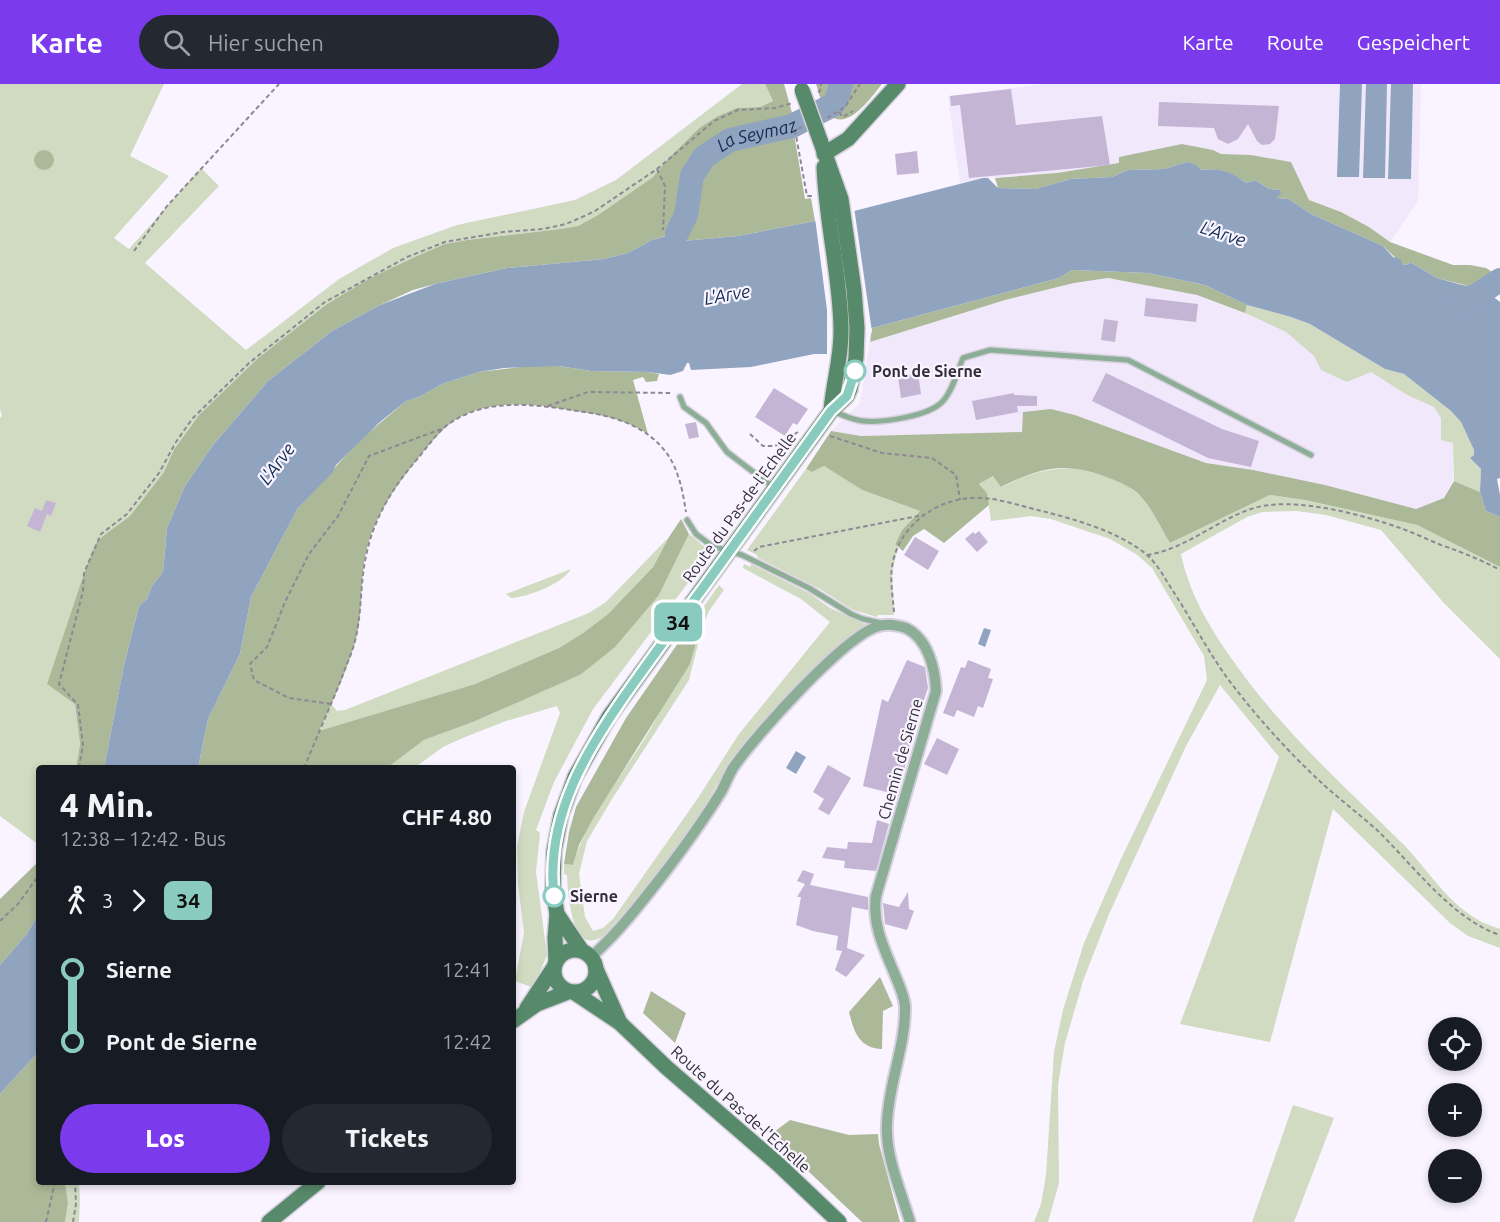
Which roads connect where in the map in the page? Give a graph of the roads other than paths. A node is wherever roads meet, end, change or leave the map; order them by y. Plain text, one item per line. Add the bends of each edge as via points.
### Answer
1 (800, 84) edge
2 (898, 84) edge
3 (822, 147) junction
4 (680, 397) road end
5 (834, 407) junction
6 (1311, 455) dead end
7 (774, 488) junction
8 (687, 520) dead end
9 (729, 552) junction
10 (893, 620) junction
11 (557, 914) junction
12 (590, 959) junction
13 (555, 964) junction
14 (572, 992) junction
15 (525, 1011) junction
16 (516, 1018) edge
17 (620, 1023) junction
18 (314, 1185) edge
19 (269, 1222) edge
20 (838, 1222) edge
21 (910, 1222) edge

1 - 3 main road, Route du Pas-de-l'Echelle, bridge
2 - 3 main road via 848,139
3 - 5 main road, Route du Pas-de-l'Echelle via 819,199 841,314
3 - 5 main road, Route du Pas-de-l'Echelle via 841,199 857,328 850,389
4 - 7 lane via 684,407 706,423 727,452
5 - 6 lane via 850,419 872,422 915,415 943,401 963,358 990,350 1128,360
5 - 7 main road, Route du Pas-de-l'Echelle
7 - 9 main road, Route du Pas-de-l'Echelle
8 - 9 lane via 702,539
9 - 10 lane via 809,588 850,614 863,619
9 - 11 main road, Route du Pas-de-l'Echelle via 609,717 575,777 561,815 554,851
10 - 12 street via 854,639 797,694 733,769 700,826 656,884
10 - 21 street, Chemin de Sierne via 918,637 933,667 936,691 874,905 878,935 904,1000 901,1048 886,1131
11 - 12 main road, Route du Pas-de-l'Echelle
11 - 13 main road, Route du Pas-de-l'Echelle
12 - 13 main road via 567,952
12 - 14 main road via 596,975 591,986
12 - 17 main road, Route du Pas-de-l'Echelle
13 - 14 main road via 556,982
13 - 15 main road
14 - 15 main road
14 - 17 main road, Route du Pas-de-l'Echelle
15 - 16 main road
17 - 20 main road, Route du Pas-de-l'Echelle
18 - 19 main road

